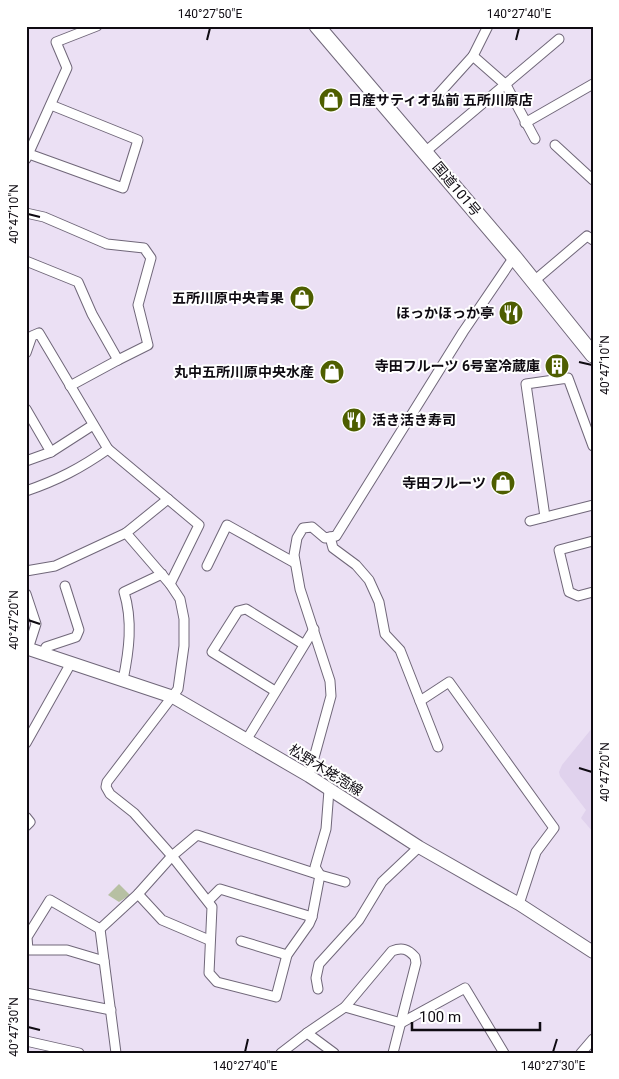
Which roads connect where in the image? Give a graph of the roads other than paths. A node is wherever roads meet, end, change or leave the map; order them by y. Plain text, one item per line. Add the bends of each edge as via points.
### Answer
1 (97, 26) edge
2 (317, 26) edge
3 (488, 26) edge
4 (559, 39) dead end
5 (473, 56) junction
6 (593, 84) edge
7 (506, 85) junction
8 (436, 97) dead end
9 (51, 105) junction
10 (525, 123) junction
11 (535, 139) dead end
12 (555, 144) dead end
13 (425, 152) junction
14 (27, 156) edge
15 (593, 180) edge
16 (26, 213) edge
17 (593, 240) edge
18 (514, 257) junction
19 (26, 261) edge
20 (534, 281) junction
21 (26, 353) edge
22 (593, 355) edge
23 (118, 360) junction
24 (70, 386) junction
25 (26, 409) edge
26 (93, 426) junction
27 (593, 446) edge
28 (108, 449) junction
29 (51, 452) junction
30 (26, 461) edge
31 (26, 491) edge
32 (168, 500) junction
33 (593, 504) edge
34 (545, 517) junction
35 (530, 521) dead end
36 (126, 533) junction
37 (330, 537) junction
38 (593, 541) edge
39 (295, 564) junction
40 (207, 566) dead end
41 (26, 571) edge
42 (162, 574) junction
43 (170, 584) junction
44 (65, 586) dead end
45 (593, 592) edge
46 (26, 594) edge
47 (314, 629) junction
48 (303, 644) junction
49 (27, 649) edge
50 (43, 654) junction
51 (71, 663) junction
52 (123, 680) junction
53 (275, 691) junction
54 (173, 697) junction
55 (420, 701) junction
56 (246, 738) junction
57 (26, 743) edge
58 (438, 747) dead end
59 (309, 776) junction
60 (329, 790) junction
61 (26, 817) edge
62 (26, 826) edge
63 (418, 847) junction
64 (172, 856) junction
65 (320, 875) junction
66 (345, 882) dead end
67 (138, 894) junction
68 (208, 900) junction
69 (519, 904) junction
70 (312, 916) junction
71 (100, 929) junction
72 (209, 940) junction
73 (241, 941) dead end
74 (593, 952) edge
75 (287, 956) junction
76 (104, 961) junction
77 (318, 989) dead end
78 (26, 993) edge
79 (345, 1007) junction
80 (111, 1010) junction
81 (401, 1023) junction
82 (307, 1033) junction
83 (593, 1039) edge
84 (26, 1042) edge
85 (79, 1053) edge
86 (116, 1053) edge
87 (281, 1053) edge
88 (334, 1053) edge
89 (393, 1053) edge
90 (504, 1053) edge
91 (581, 1053) edge

1 - 9 street via 56,42 67,68
2 - 13 highway, 国道101号
3 - 5 street
4 - 7 street
5 - 7 street
5 - 8 street
6 - 10 street
7 - 10 street
7 - 13 street
9 - 14 street
9 - 14 street via 138,140 123,188
10 - 11 street
12 - 15 street
13 - 18 highway, 国道101号
16 - 23 street via 44,217 107,244 144,248 151,258 138,305 148,345
17 - 20 street via 587,236
18 - 20 highway, 国道101号
18 - 37 street via 463,332 336,536
19 - 23 street via 78,282
20 - 22 highway, 国道101号
21 - 24 street via 32,336 39,333
23 - 24 street
24 - 26 street
25 - 29 street
26 - 28 street
26 - 29 street
27 - 34 street via 568,378 526,384
28 - 31 street via 74,472
28 - 32 street
29 - 30 street
32 - 36 street
32 - 43 street via 200,525
33 - 34 street
34 - 35 street
36 - 41 street via 55,566
36 - 42 street
37 - 39 street via 325,538 312,527 304,528 296,538
37 - 55 street via 333,548 356,565 369,580 379,602 385,634 400,650
38 - 45 street via 559,550 570,592 578,596
39 - 40 street via 227,525
39 - 47 street
42 - 43 street
42 - 52 street via 124,592 129,608 129,652
43 - 54 street via 180,599 184,619 178,689
44 - 50 street via 79,630 76,636 46,647
46 - 49 street via 36,624
47 - 48 street
47 - 59 street via 331,696
48 - 53 street
48 - 53 street via 246,609 238,611 212,652
49 - 50 main road, 松野木姥萢線
50 - 51 main road, 松野木姥萢線
51 - 52 main road, 松野木姥萢線
51 - 57 street
52 - 54 main road, 松野木姥萢線
53 - 56 street
54 - 56 main road, 松野木姥萢線
54 - 64 street via 106,787
55 - 58 street
55 - 69 street via 449,682 554,828 536,852
56 - 59 main road, 松野木姥萢線
59 - 60 main road, 松野木姥萢線
60 - 63 main road, 松野木姥萢線
60 - 65 street via 326,829 315,867
61 - 62 street via 30,822
63 - 69 main road, 松野木姥萢線
63 - 77 street via 382,882 359,920 319,964
64 - 65 street via 197,835
64 - 67 street
64 - 68 street
65 - 66 street
65 - 70 street
67 - 71 street
67 - 72 street via 162,920
68 - 70 street via 220,889
68 - 72 street via 212,907
69 - 74 main road, 松野木姥萢線
70 - 75 street
71 - 76 street
71 - 76 street via 50,900 28,937 28,950 67,950
72 - 75 street via 209,972 218,982 276,997
73 - 75 street
76 - 80 street
78 - 80 street
79 - 81 street
79 - 81 street via 392,951 405,949 416,957 416,963
79 - 82 street
80 - 86 street
81 - 89 street
81 - 90 street via 465,988
82 - 87 street
82 - 88 street
83 - 91 street
84 - 85 street

